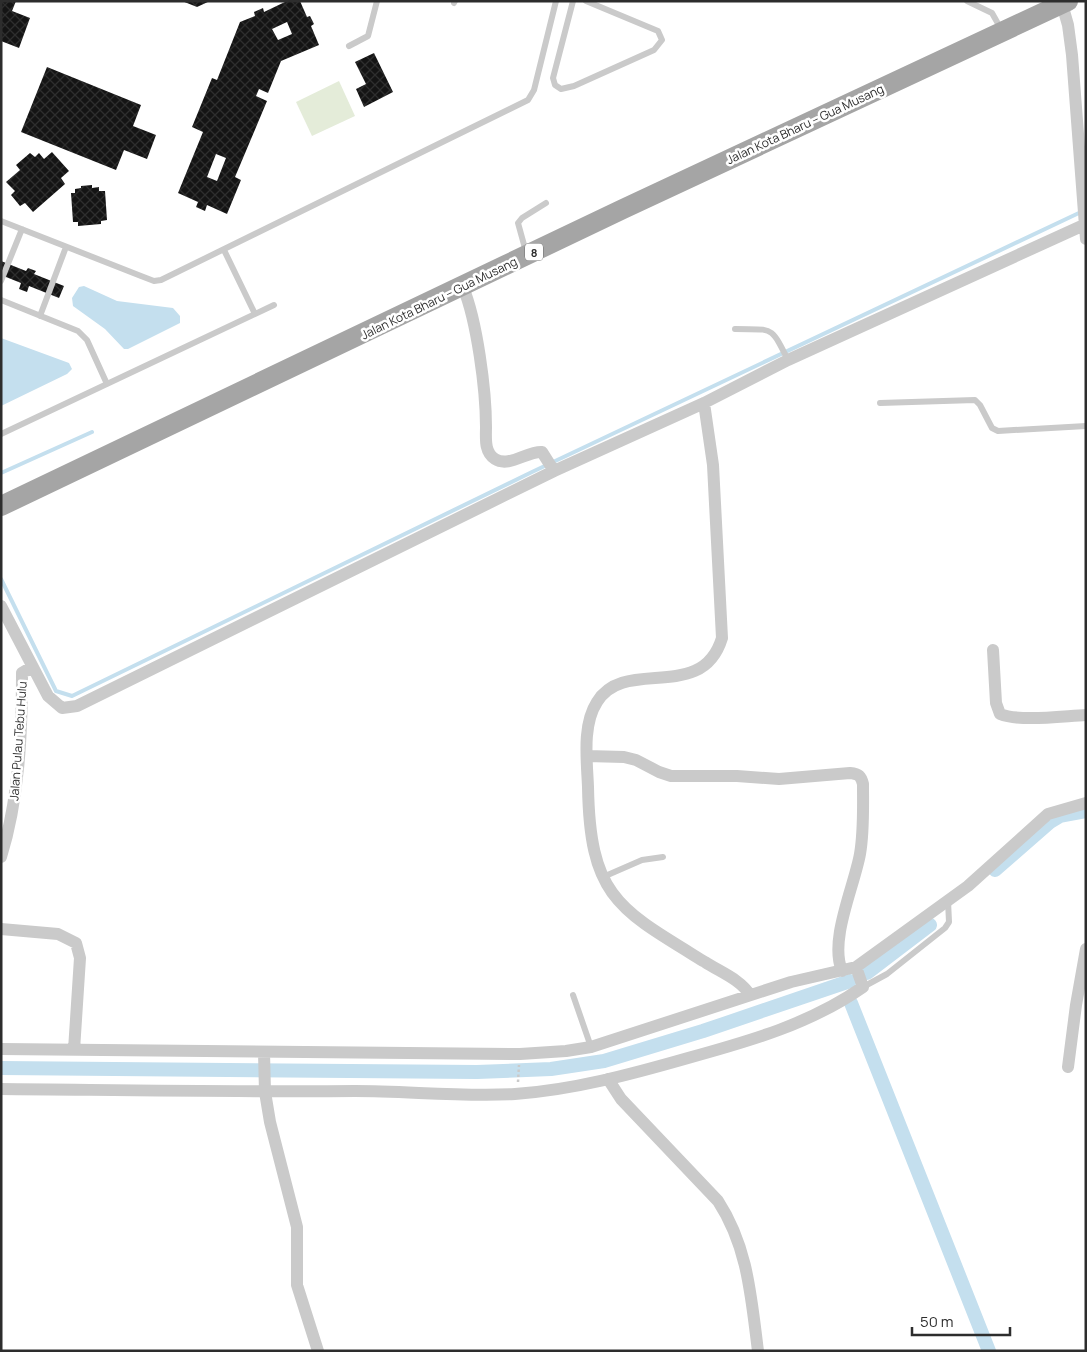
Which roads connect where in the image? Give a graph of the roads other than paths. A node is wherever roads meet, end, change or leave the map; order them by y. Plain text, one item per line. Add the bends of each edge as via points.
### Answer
1 (377, 1) edge
2 (556, 1) edge
3 (573, 1) edge
4 (586, 1) edge
5 (967, 1) edge
6 (1065, 3) edge
7 (1003, 32) junction
8 (349, 46) dead end
9 (1081, 111) edge
10 (546, 203) dead end
11 (1, 220) edge
12 (1085, 221) edge
13 (22, 229) junction
14 (1086, 239) edge
15 (66, 247) junction
16 (224, 250) junction
17 (527, 256) junction
18 (1, 281) edge
19 (463, 287) junction
20 (1, 300) edge
21 (274, 304) dead end
22 (254, 314) junction
23 (40, 316) junction
24 (735, 329) dead end
25 (787, 358) junction
26 (107, 384) junction
27 (880, 403) dead end
28 (704, 404) junction
29 (1086, 426) edge
30 (1, 434) edge
31 (551, 464) junction
32 (1, 506) edge
33 (1, 606) edge
34 (992, 650) dead end
35 (32, 667) junction
36 (1086, 715) edge
37 (587, 756) junction
38 (1086, 803) edge
39 (1, 857) edge
40 (663, 857) dead end
41 (602, 877) junction
42 (948, 900) junction
43 (1, 929) edge
44 (1086, 950) edge
45 (856, 966) junction
46 (842, 971) junction
47 (863, 987) junction
48 (573, 995) dead end
49 (750, 996) junction
50 (1081, 1006) edge
51 (590, 1047) junction
52 (1, 1050) edge
53 (74, 1050) junction
54 (264, 1055) junction
55 (1068, 1066) dead end
56 (608, 1079) junction
57 (1, 1089) edge
58 (265, 1090) junction
59 (318, 1351) edge
60 (758, 1351) edge

1 - 8 lane via 368,36
2 - 16 lane via 534,90 528,100
3 - 4 lane via 553,78 561,89 654,50 662,40 658,31
5 - 7 lane via 992,13
6 - 7 main road, Jalan Kota Bharu – Gua Musang / 8
6 - 9 street
7 - 17 main road, Jalan Kota Bharu – Gua Musang / 8
9 - 12 street
10 - 17 lane via 518,223
11 - 13 lane
12 - 14 street
12 - 25 street
13 - 15 lane
13 - 18 lane
15 - 16 lane via 154,280 169,277
15 - 23 lane
16 - 22 lane
17 - 19 main road, Jalan Kota Bharu – Gua Musang / 8
19 - 31 street via 480,362 488,451 502,462 542,452
19 - 32 main road, Jalan Kota Bharu – Gua Musang / 8
20 - 23 lane
21 - 22 lane
22 - 26 lane
23 - 26 lane via 83,336
24 - 25 lane via 767,330 775,334
25 - 28 street
26 - 30 lane
27 - 29 lane via 975,400 992,428 998,431
28 - 31 street
28 - 37 street via 713,465 722,624 718,652 698,671 627,682 601,695 589,726
31 - 35 street via 77,706 62,708 54,703
33 - 35 street, Jalan Pulau Tebu Hulu
34 - 36 street via 996,703 1000,714 1030,717
35 - 39 street, Jalan Pulau Tebu Hulu via 22,673 18,770 10,831
37 - 41 street via 588,821 593,853
37 - 46 street via 624,757 671,776 779,779 858,774 863,784 863,828 838,949
38 - 42 street via 1048,814
40 - 41 lane via 642,860
41 - 49 street via 616,901 635,918 738,981
42 - 45 street
42 - 47 lane via 949,922 945,928 887,974
43 - 53 street via 58,934 76,943 80,958
44 - 50 street
45 - 46 street
45 - 47 street
46 - 49 street via 791,982
47 - 56 street via 844,1001 799,1024 704,1054
48 - 51 lane
49 - 51 street
50 - 55 street
51 - 54 street via 520,1054
52 - 53 street
53 - 54 street
54 - 58 street
56 - 58 street via 494,1095
56 - 60 street via 621,1098 718,1201 730,1220 746,1269
57 - 58 street
58 - 59 street via 296,1227 299,1298

